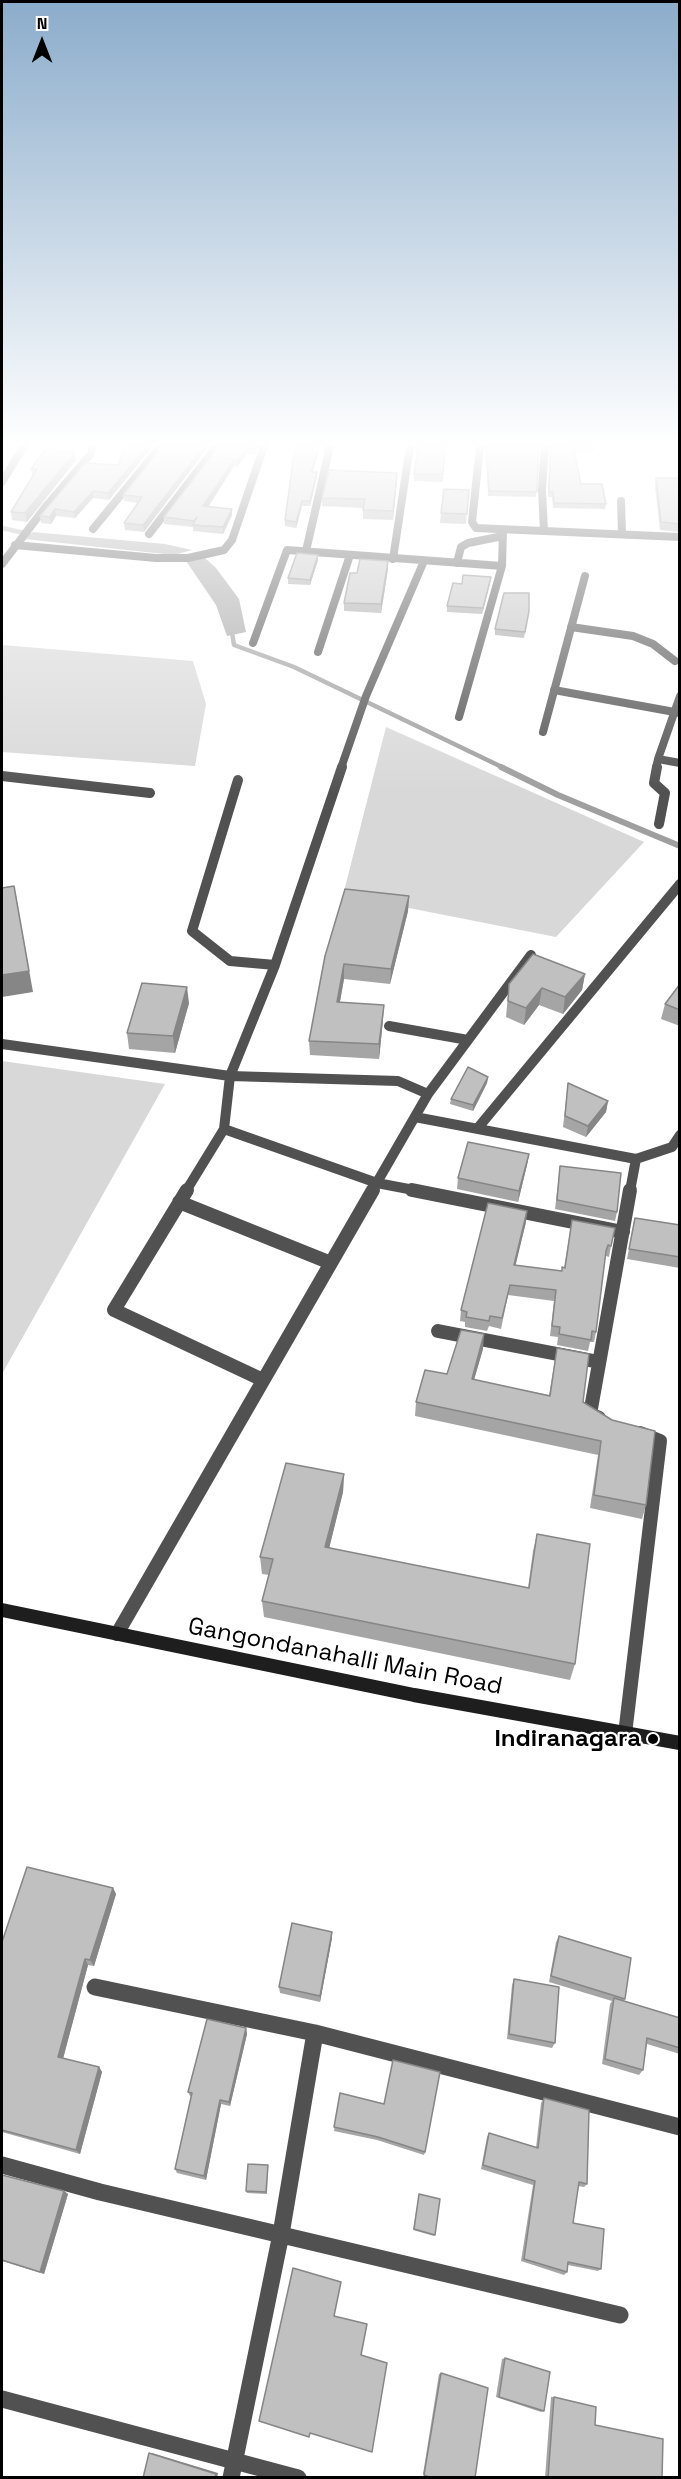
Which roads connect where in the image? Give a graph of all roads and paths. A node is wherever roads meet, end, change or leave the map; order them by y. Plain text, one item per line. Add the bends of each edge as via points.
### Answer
1 (424, 561) edge
2 (283, 562) edge
3 (348, 562) edge
4 (435, 562) edge
5 (502, 562) edge
6 (457, 563) joint
7 (502, 566) junction
8 (585, 576) dead end
9 (571, 627) junction
10 (253, 643) dead end
11 (318, 652) dead end
12 (677, 660) edge
13 (554, 690) junction
14 (680, 696) edge
15 (677, 713) edge
16 (459, 717) dead end
17 (543, 732) dead end
18 (658, 759) junction
19 (680, 763) edge
20 (2, 776) edge
21 (238, 780) dead end
22 (150, 793) dead end
23 (659, 824) dead end
24 (680, 884) edge
25 (531, 955) edge
26 (275, 965) junction
27 (389, 1026) dead end
28 (468, 1040) junction
29 (2, 1044) edge
30 (230, 1076) junction
31 (428, 1094) junction
32 (415, 1117) junction
33 (224, 1129) junction
34 (477, 1129) junction
35 (680, 1135) edge
36 (636, 1159) junction
37 (377, 1183) junction
38 (179, 1202) junction
39 (623, 1232) junction
40 (331, 1263) junction
41 (438, 1331) dead end
42 (599, 1362) junction
43 (263, 1380) junction
44 (2, 1610) edge
45 (117, 1634) junction
46 (625, 1734) junction
47 (680, 1743) edge
48 (95, 1986) dead end
49 (315, 2033) junction
50 (680, 2127) edge
51 (2, 2165) edge
52 (281, 2234) junction
53 (620, 2315) dead end
54 (2, 2399) edge
55 (233, 2468) edge
56 (298, 2478) edge

1 - 26 street via 364,700
2 - 10 street
3 - 11 street
4 - 6 street
5 - 7 street
6 - 7 street
7 - 16 street
8 - 9 street
9 - 12 street via 633,636
9 - 13 street
13 - 15 street
13 - 17 street
14 - 15 street
15 - 18 street
18 - 19 street
18 - 23 street via 654,783 665,793
20 - 22 street
21 - 26 street via 192,931 230,961
24 - 34 street
25 - 28 street
26 - 30 street
27 - 28 street
28 - 31 street
29 - 30 street
30 - 31 street via 398,1081
30 - 33 street
31 - 32 street
32 - 34 street
32 - 37 street
33 - 37 street
33 - 38 street
34 - 36 street
35 - 36 street via 672,1147
36 - 39 street
37 - 39 street
37 - 40 street
38 - 40 street
38 - 43 street via 114,1310
39 - 42 street
40 - 43 street
41 - 42 street
42 - 46 street via 590,1414 660,1440
43 - 45 street
44 - 45 street, Gangondanahalli Main Road
45 - 46 street, Gangondanahalli Main Road
46 - 47 street, Gangondanahalli Main Road
48 - 49 street
49 - 50 street
49 - 52 street
51 - 52 street
52 - 53 street
52 - 55 street
54 - 55 street
55 - 56 street

